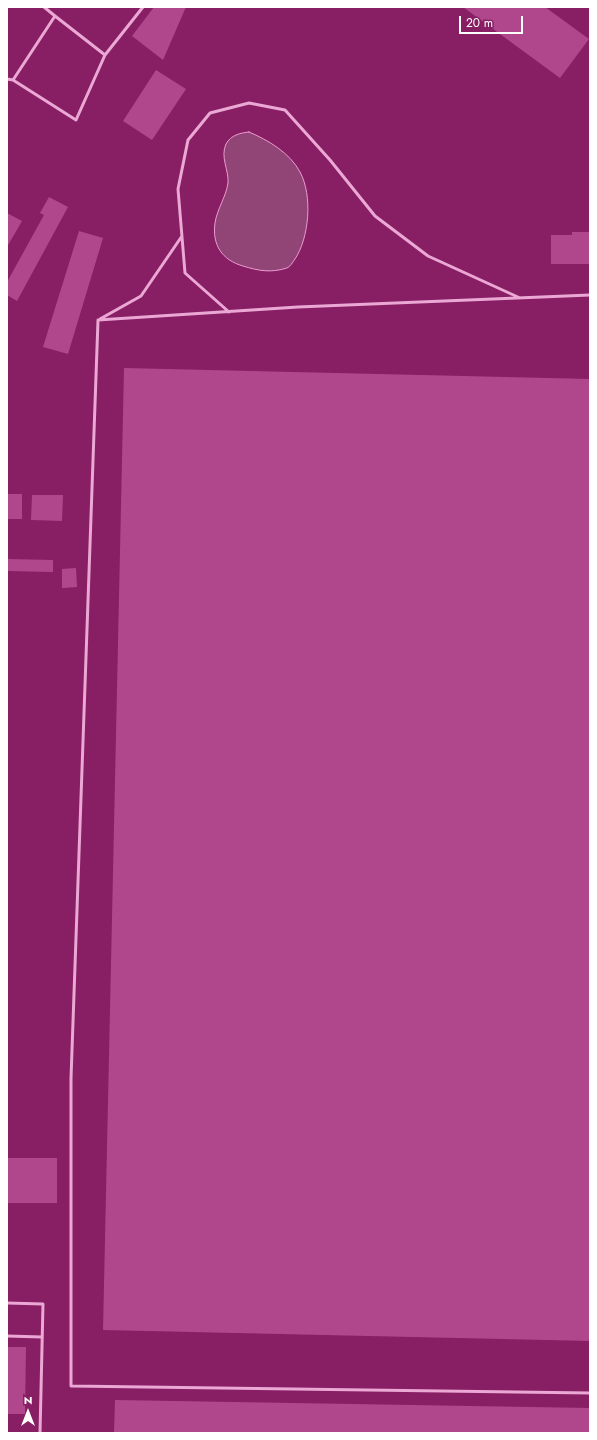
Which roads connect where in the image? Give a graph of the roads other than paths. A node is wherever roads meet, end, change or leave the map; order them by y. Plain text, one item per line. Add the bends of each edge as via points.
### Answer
1 (44, 7) edge
2 (143, 7) edge
3 (55, 16) junction
4 (105, 55) junction
5 (7, 79) edge
6 (13, 80) junction
7 (182, 236) junction
8 (590, 295) edge
9 (520, 298) junction
10 (229, 312) junction
11 (98, 320) junction
12 (7, 1303) edge
13 (7, 1336) edge
14 (42, 1337) junction
15 (590, 1393) edge
16 (40, 1433) edge

1 - 3 lane
2 - 4 lane
3 - 4 lane
3 - 6 lane
4 - 6 lane via 76,120
5 - 6 lane
7 - 9 lane via 178,189 188,140 210,113 249,103 285,110 375,216 428,256
7 - 10 lane via 185,273
7 - 11 lane via 141,296
8 - 9 lane
9 - 10 lane
10 - 11 lane
11 - 15 lane via 71,1078 71,1386
12 - 14 lane via 43,1304
13 - 14 lane
14 - 16 lane

